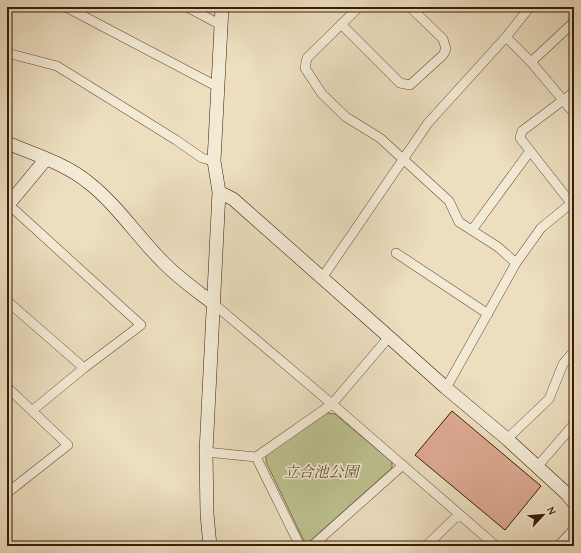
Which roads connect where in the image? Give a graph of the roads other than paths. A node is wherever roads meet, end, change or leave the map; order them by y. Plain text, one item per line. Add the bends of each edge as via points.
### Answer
1 (66, 7) edge
2 (187, 7) edge
3 (222, 7) edge
4 (359, 7) edge
5 (410, 7) edge
6 (530, 7) edge
7 (574, 22) edge
8 (341, 24) junction
9 (221, 25) junction
10 (506, 37) junction
11 (7, 52) edge
12 (532, 62) junction
13 (218, 87) junction
14 (574, 92) edge
15 (563, 99) junction
16 (574, 113) edge
17 (7, 143) edge
18 (530, 151) junction
19 (46, 159) junction
20 (403, 159) junction
21 (214, 161) junction
22 (219, 192) junction
23 (572, 202) edge
24 (8, 205) edge
25 (472, 230) junction
26 (396, 253) dead end
27 (516, 263) junction
28 (322, 278) junction
29 (7, 301) edge
30 (214, 304) junction
31 (488, 314) junction
32 (390, 337) junction
33 (574, 351) edge
34 (84, 368) junction
35 (7, 387) edge
36 (446, 388) junction
37 (332, 404) junction
38 (33, 410) junction
39 (574, 424) edge
40 (507, 439) junction
41 (206, 452) junction
42 (256, 457) junction
43 (403, 465) junction
44 (537, 467) junction
45 (7, 493) edge
46 (574, 503) edge
47 (459, 514) junction
48 (574, 532) edge
49 (210, 546) edge
50 (300, 546) edge
51 (312, 546) edge
52 (426, 546) edge
53 (496, 546) edge
54 (561, 546) edge

1 - 13 street
2 - 9 street
3 - 9 street
4 - 8 street
5 - 8 street via 443,39 446,48 443,55 410,85 400,83
6 - 10 street
7 - 12 street
8 - 20 street via 307,58 305,68 322,94 346,117 380,138
9 - 13 street
10 - 12 street
10 - 20 street via 428,123
11 - 21 street via 57,66 202,158
12 - 15 street
13 - 21 street
14 - 15 street
15 - 16 street
15 - 18 street via 522,130 520,138
17 - 19 street
18 - 23 street
18 - 25 street
19 - 24 street
19 - 30 street via 88,182 106,198 162,261
20 - 25 street via 449,201 459,222
20 - 28 street
21 - 22 street
22 - 28 street via 233,199
22 - 30 street
23 - 27 street via 541,228
24 - 34 street via 141,325
25 - 27 street
26 - 31 street
27 - 31 street
28 - 32 street
29 - 34 street
30 - 37 street
30 - 41 street
31 - 36 street
32 - 36 street
32 - 37 street
33 - 40 street via 563,364 549,398
34 - 38 street
35 - 38 street
36 - 40 street
37 - 42 street
37 - 43 street
38 - 45 street via 68,445
39 - 44 street
40 - 44 street
41 - 42 street
41 - 49 street
42 - 50 street
43 - 47 street
43 - 51 street
44 - 46 street
47 - 52 street
47 - 53 street
48 - 54 street

